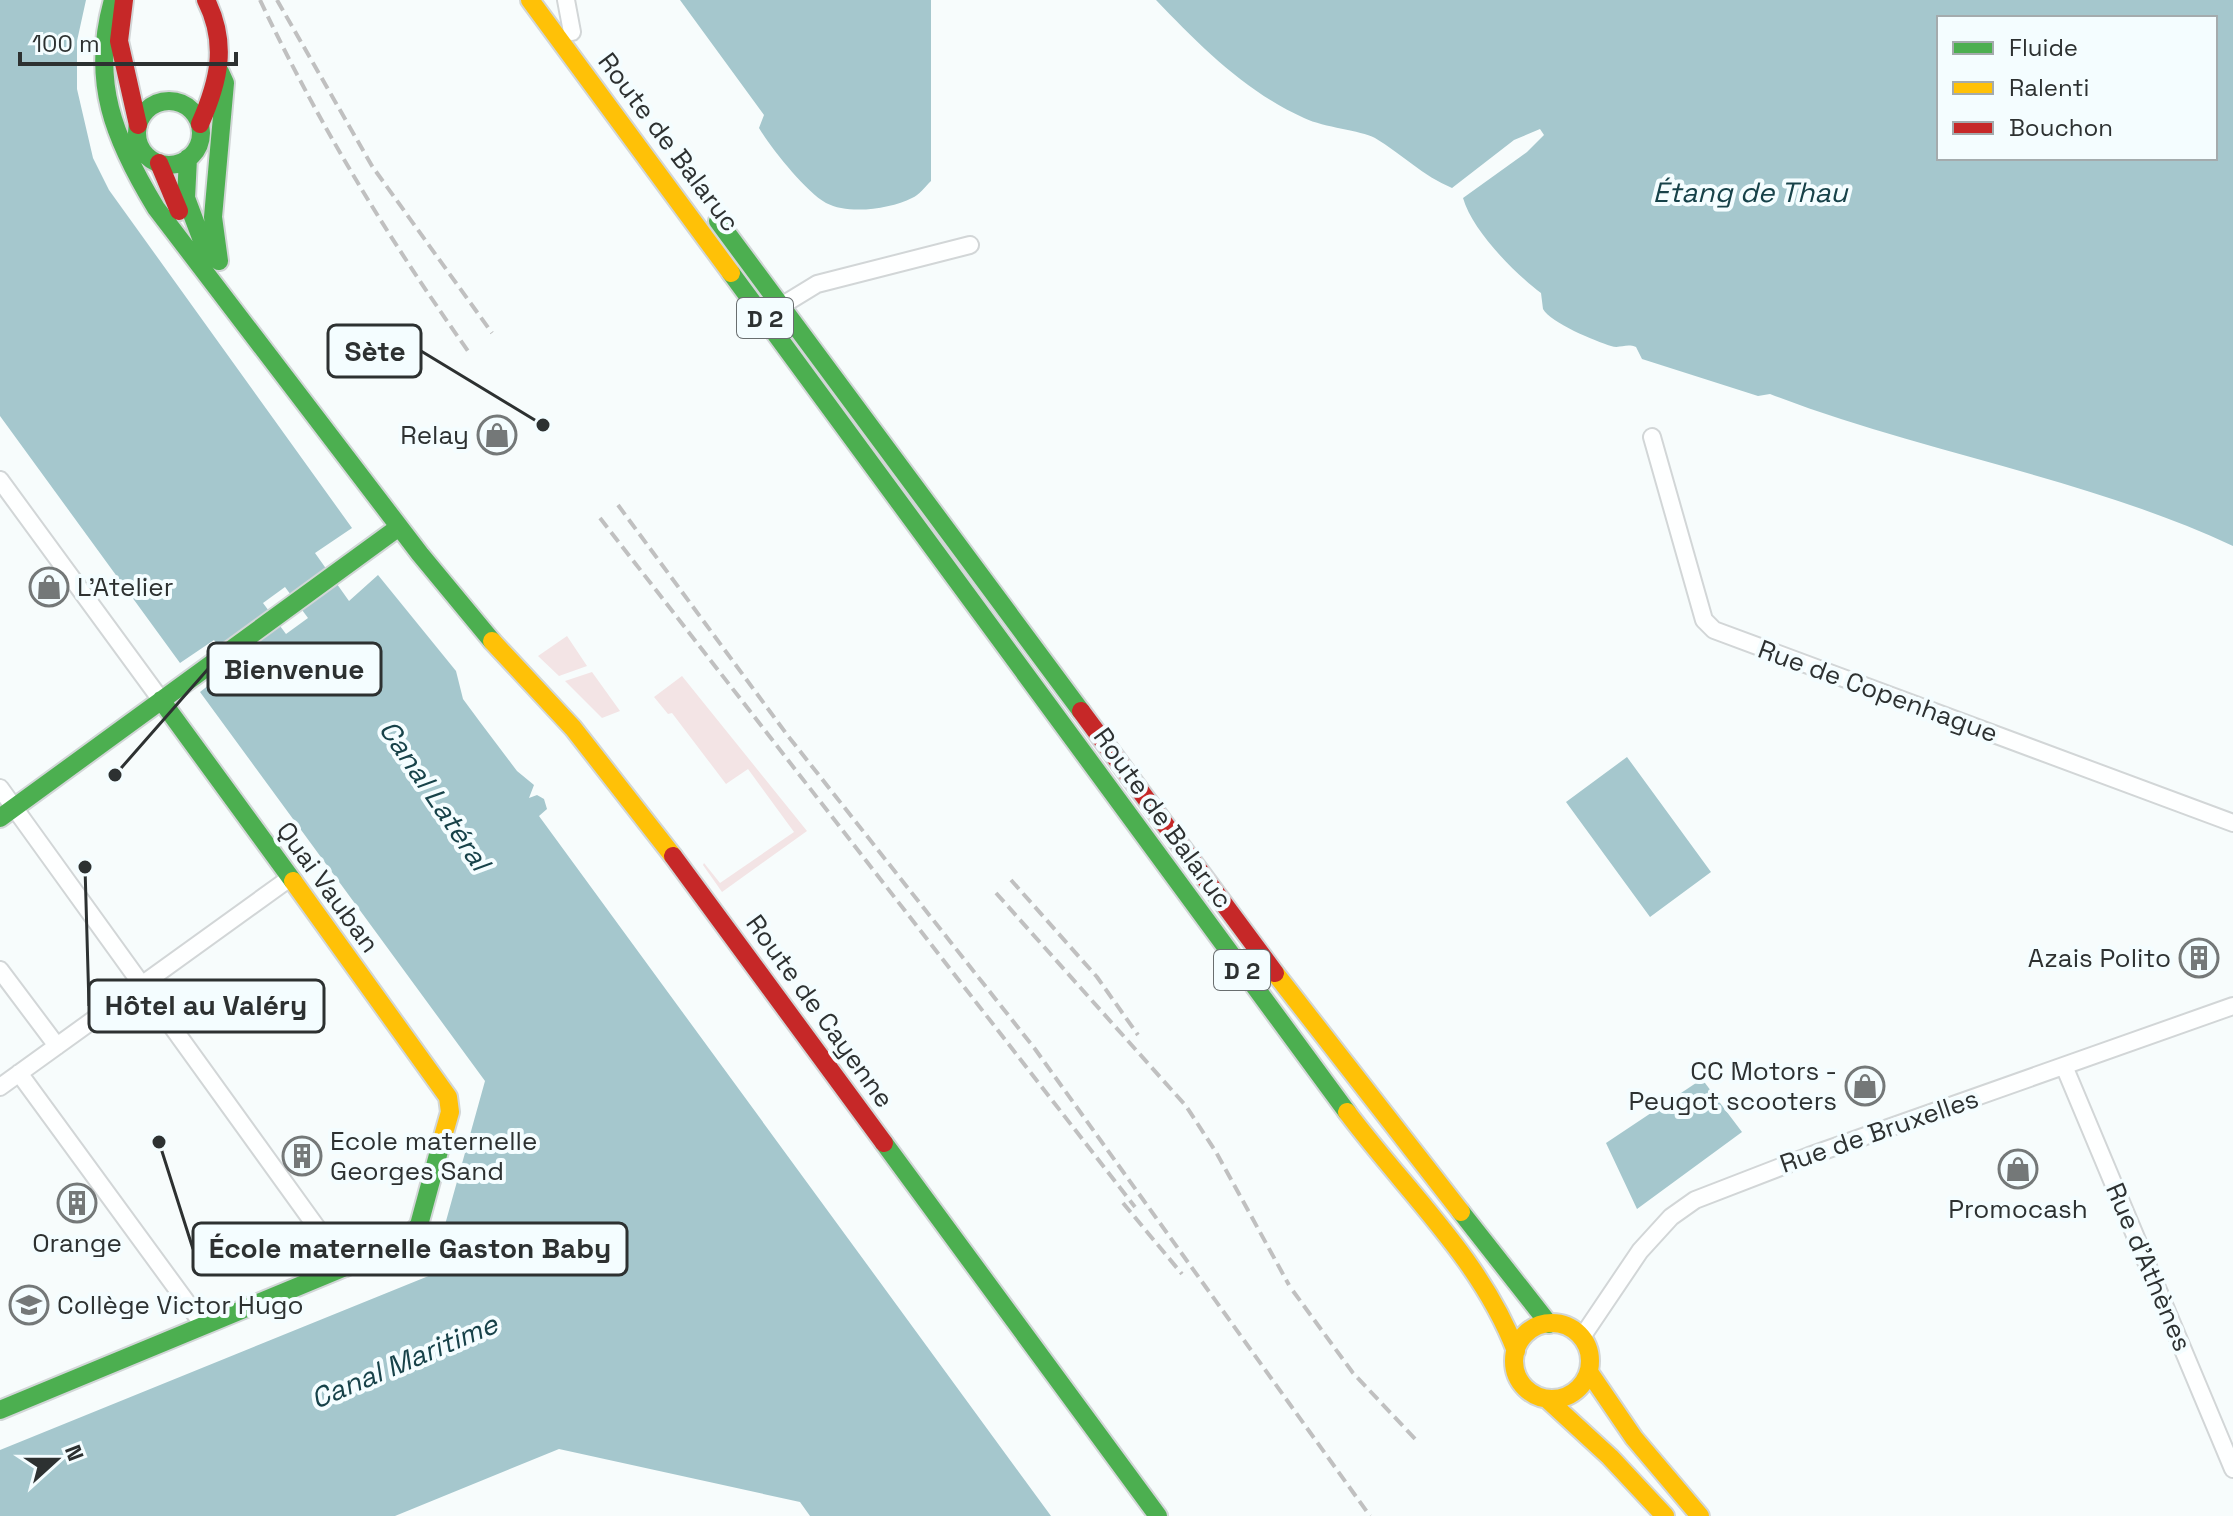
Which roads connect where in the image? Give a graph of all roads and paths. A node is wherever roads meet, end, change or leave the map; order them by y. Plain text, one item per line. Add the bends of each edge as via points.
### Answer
1 (113, 0) edge
2 (124, 0) edge
3 (206, 0) edge
4 (530, 0) edge
5 (548, 0) edge
6 (566, 0) edge
7 (572, 32) junction
8 (124, 63) junction
9 (219, 71) junction
10 (169, 101) junction
11 (200, 124) junction
12 (138, 125) junction
13 (188, 158) junction
14 (159, 163) junction
15 (678, 168) dead end
16 (703, 202) dead end
17 (970, 245) dead end
18 (197, 258) junction
19 (226, 286) junction
20 (781, 306) junction
21 (764, 317) junction
22 (1652, 437) dead end
23 (331, 440) junction
24 (0, 480) edge
25 (399, 527) junction
26 (161, 700) junction
27 (0, 788) edge
28 (7, 813) edge
29 (2233, 823) edge
30 (290, 878) junction
31 (0, 970) edge
32 (142, 985) junction
33 (2233, 1006) edge
34 (57, 1046) junction
35 (2064, 1066) junction
36 (19, 1073) junction
37 (0, 1087) edge
38 (346, 1268) junction
39 (1549, 1324) junction
40 (204, 1326) junction
41 (1582, 1337) junction
42 (1516, 1351) junction
43 (1589, 1372) junction
44 (1547, 1399) junction
45 (0, 1410) edge
46 (2233, 1469) edge
47 (1158, 1516) edge
48 (1665, 1516) edge
49 (1700, 1516) edge

1 - 18 main road via 102,43 113,127 130,167
2 - 8 main road via 119,29
3 - 9 main road via 220,30
4 - 21 main road, Route de Balaruc / D 2
5 - 7 main road, Route de Balaruc
6 - 7 street
7 - 15 main road, Route de Balaruc
8 - 10 main road
8 - 12 main road
9 - 10 main road
9 - 11 main road
9 - 19 main road via 225,83 214,237
10 - 11 main road via 191,110
10 - 12 main road via 144,113
11 - 13 main road via 199,143
12 - 14 main road via 141,148
13 - 14 main road via 173,165
13 - 19 main road via 188,211
14 - 18 main road
16 - 20 main road, Route de Balaruc / D 2
17 - 20 street via 817,284
18 - 23 main road
19 - 23 main road via 328,422
20 - 21 main road, D 2
20 - 39 main road, Route de Balaruc / D 2 via 1273,971
21 - 42 main road, Route de Balaruc / D 2 via 1109,791 1479,1281 1510,1331
22 - 29 street, Rue de Copenhague via 1704,620 1714,630
23 - 25 main road, Route de Cayenne
24 - 26 street
25 - 26 main road
25 - 47 main road, Route de Cayenne via 506,659 573,728 662,841
26 - 28 main road
26 - 30 main road, Quai Vauban
27 - 28 street
28 - 32 street
30 - 32 street
30 - 38 main road, Quai Vauban via 450,1105 415,1232
31 - 34 street
32 - 34 street
32 - 38 street
33 - 35 street, Rue de Bruxelles
34 - 36 street
35 - 41 street, Rue de Bruxelles via 1715,1191 1671,1217
35 - 46 street, Rue d'Athènes
36 - 37 street
36 - 40 street
38 - 40 main road
39 - 41 main road via 1567,1326
39 - 42 main road via 1532,1329
40 - 45 main road
41 - 43 main road via 1590,1354
42 - 44 main road via 1518,1378 1530,1392
43 - 44 main road via 1573,1393
43 - 49 main road via 1634,1438
44 - 48 main road

